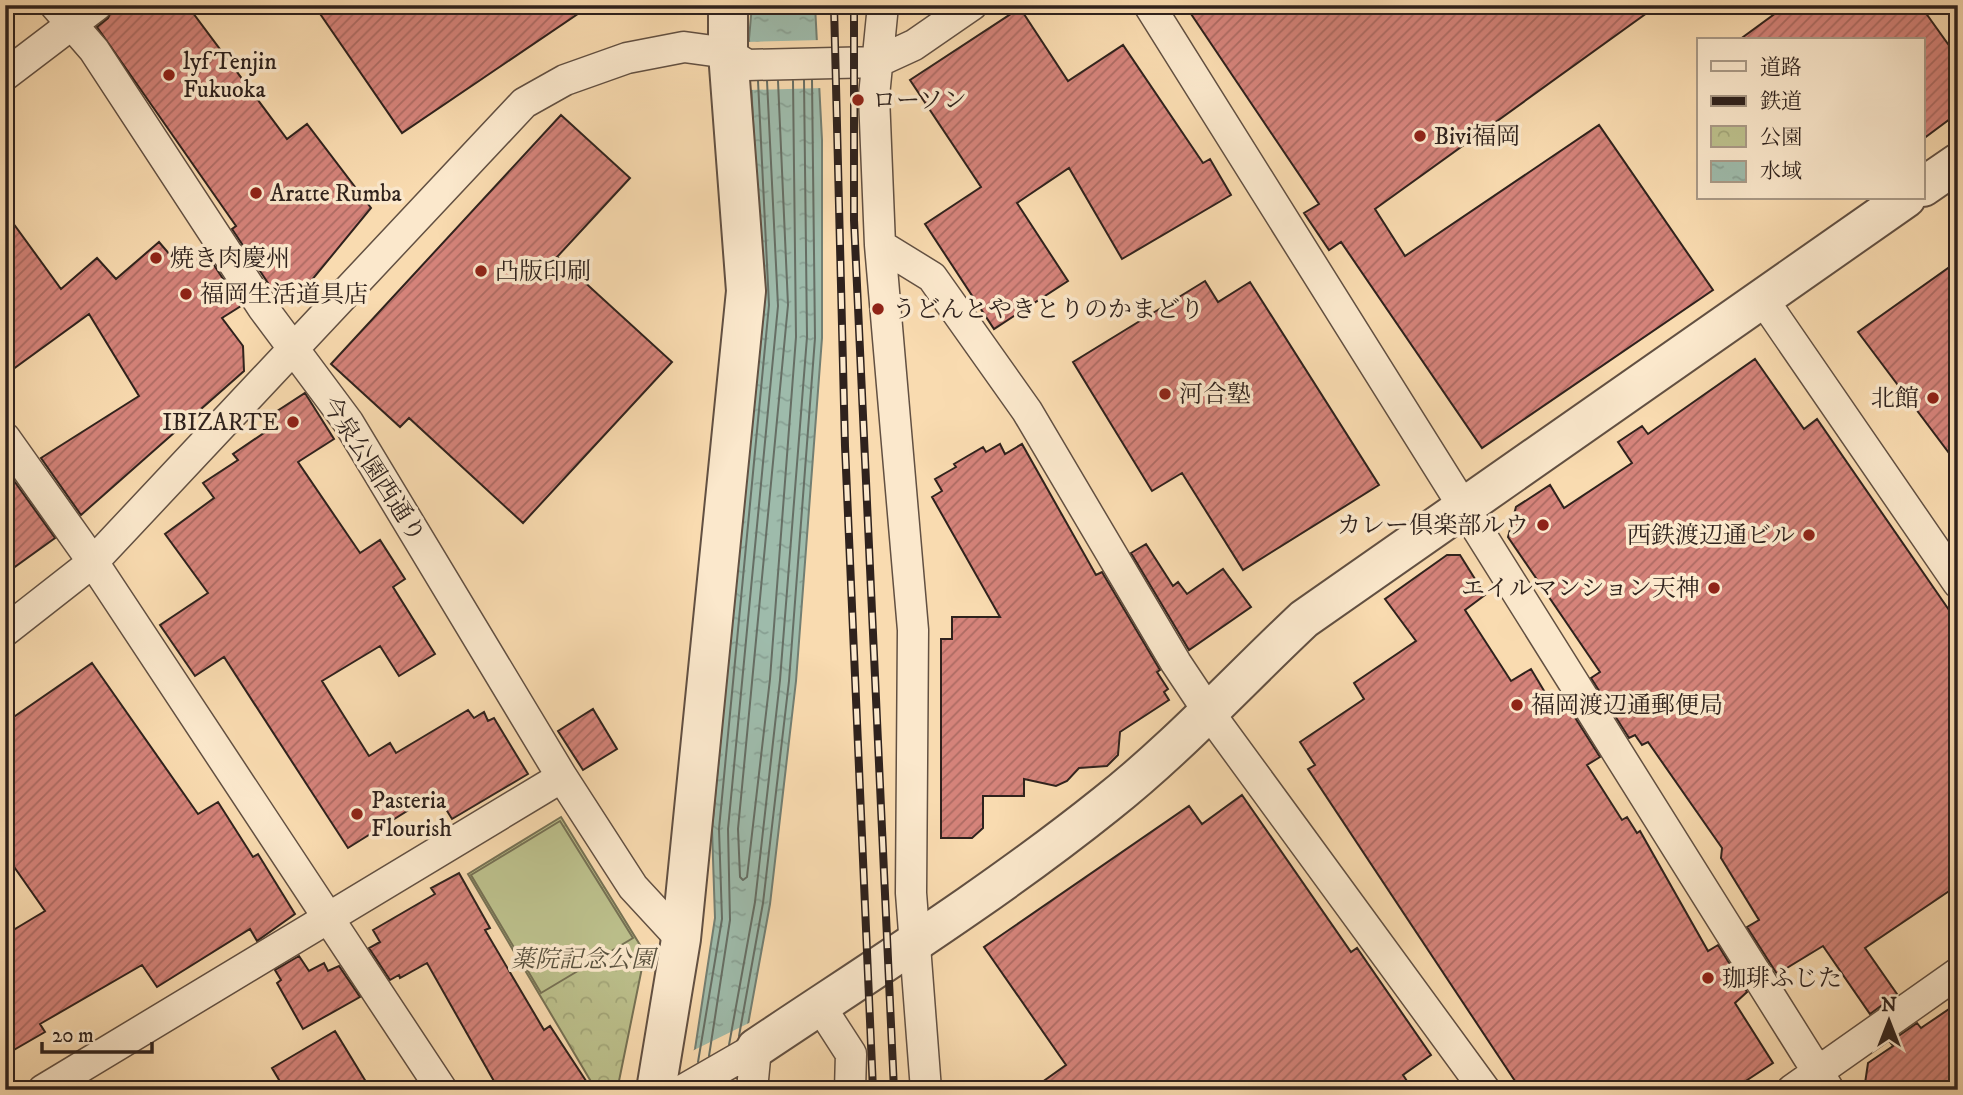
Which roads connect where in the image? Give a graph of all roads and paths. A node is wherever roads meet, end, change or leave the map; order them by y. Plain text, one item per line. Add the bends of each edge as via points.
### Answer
1 (97, 5) edge
2 (728, 5) edge
3 (883, 5) edge
4 (972, 5) edge
5 (1149, 5) edge
6 (63, 15) edge
7 (737, 59) junction
8 (877, 62) junction
9 (5, 75) edge
10 (1958, 163) edge
11 (1924, 186) edge
12 (1903, 200) edge
13 (880, 246) junction
14 (1762, 298) junction
15 (290, 348) junction
16 (5, 438) edge
17 (1465, 506) junction
18 (93, 562) junction
19 (1958, 583) edge
20 (5, 631) edge
21 (1210, 714) junction
22 (562, 777) junction
23 (328, 918) junction
24 (681, 939) junction
25 (915, 941) junction
26 (1958, 972) edge
27 (820, 1006) junction
28 (754, 1050) junction
29 (1823, 1081) edge
30 (43, 1090) edge
31 (442, 1090) edge
32 (656, 1090) edge
33 (683, 1090) edge
34 (752, 1090) edge
35 (850, 1090) edge
36 (926, 1090) edge
37 (1485, 1090) edge
38 (1792, 1090) edge

1 - 6 street
2 - 7 street
3 - 8 street
4 - 8 street via 914,45
5 - 17 street
6 - 9 street
6 - 15 street, 今泉公園西通り via 94,50
7 - 8 street
7 - 15 street via 684,47 626,58 565,80 524,103
7 - 24 street via 746,291
8 - 13 street via 874,96
10 - 11 street
12 - 14 street
13 - 21 street via 932,277 1019,400
13 - 25 street via 913,630 911,893
14 - 17 street
14 - 19 street
15 - 18 street
15 - 22 street, 今泉公園西通り via 348,422
16 - 18 street
17 - 21 street via 1304,619
17 - 29 street
18 - 20 street
18 - 23 street
21 - 25 street via 1106,804
21 - 37 street
22 - 23 street
22 - 24 street, 今泉公園西通り via 633,887
23 - 30 street
23 - 31 street
24 - 32 street
25 - 27 street
25 - 36 street
26 - 29 street
27 - 28 street
27 - 35 street via 851,1054
28 - 33 street
28 - 34 street
29 - 38 street

